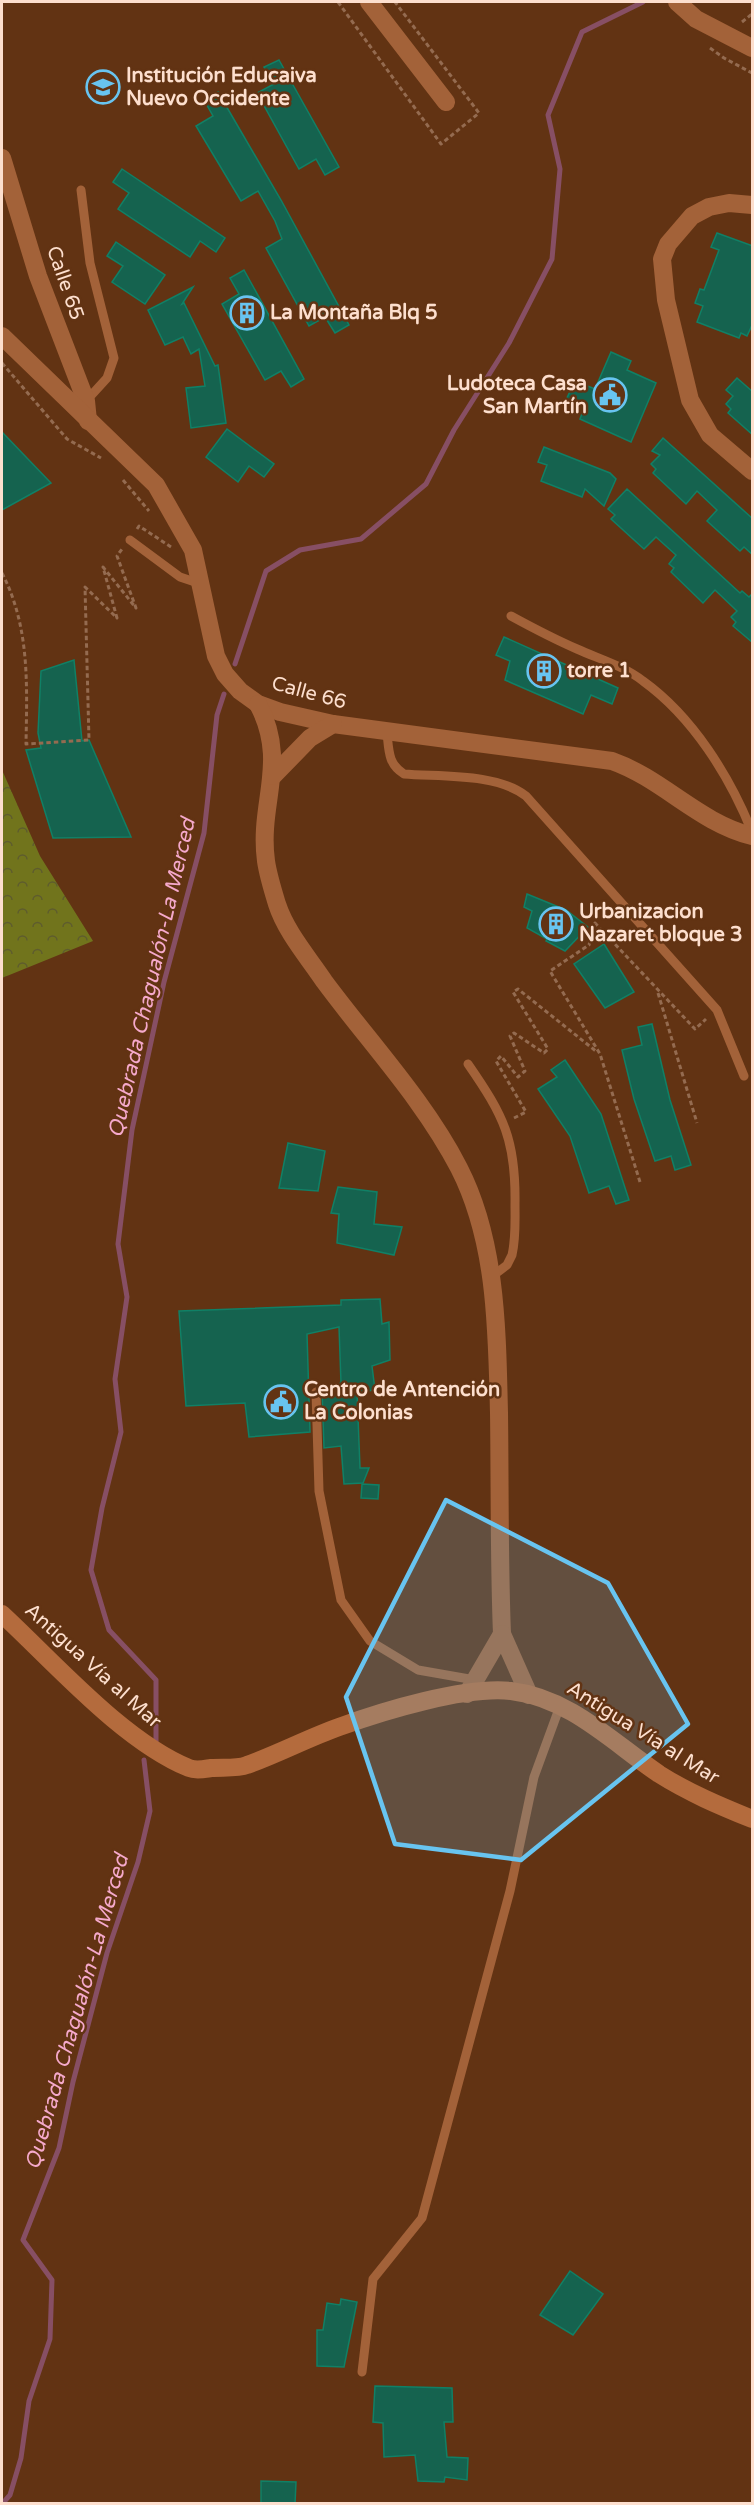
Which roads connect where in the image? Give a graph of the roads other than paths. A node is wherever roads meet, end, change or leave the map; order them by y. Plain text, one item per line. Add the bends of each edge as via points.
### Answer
1 (369, 2) edge
2 (677, 2) edge
3 (753, 48) edge
4 (446, 102) dead end
5 (2, 158) edge
6 (81, 190) dead end
7 (753, 205) edge
8 (2, 336) edge
9 (86, 401) junction
10 (88, 421) junction
11 (753, 471) edge
12 (130, 540) road end
13 (201, 584) junction
14 (511, 616) dead end
15 (258, 704) junction
16 (333, 724) junction
17 (387, 733) junction
18 (273, 776) junction
19 (753, 834) edge
20 (468, 1064) dead end
21 (744, 1076) dead end
22 (490, 1278) junction
23 (316, 1392) dead end
24 (2, 1614) edge
25 (502, 1634) junction
26 (471, 1687) junction
27 (529, 1695) junction
28 (560, 1706) junction
29 (753, 1819) edge
30 (362, 2372) dead end

1 - 4 street
2 - 3 street via 696,19
5 - 9 street, Calle 65 via 38,276
6 - 9 lane via 90,263 114,358 107,378
7 - 11 street via 729,203 692,216 668,244 662,259 666,300 690,400 710,435
8 - 10 street, Calle 66
9 - 10 street, Calle 65
10 - 13 street, Calle 66 via 156,485 193,550
12 - 13 lane via 180,577
13 - 15 street, Calle 66 via 216,656 225,674
14 - 19 lane via 626,670 664,698 695,732 741,804
15 - 16 street, Calle 66
15 - 18 street via 273,740
16 - 17 street, Calle 66
16 - 18 street via 310,738
17 - 19 street, Calle 66 via 612,761 634,769 730,830
17 - 21 lane via 390,760 404,774 496,782 515,787 526,796 717,1010
18 - 22 street via 266,860 278,907 299,946 431,1121 459,1168 473,1202
20 - 22 lane via 504,1122 515,1166 515,1243 507,1265
22 - 25 street via 496,1316
23 - 26 lane via 319,1491 341,1600 370,1641 418,1670
24 - 26 main road, Antigua Vía al Mar via 154,1751 192,1770 245,1766 337,1727
25 - 26 street
25 - 27 street
26 - 27 main road, Antigua Vía al Mar
27 - 28 main road, Antigua Vía al Mar
28 - 29 main road, Antigua Vía al Mar via 692,1794
28 - 30 lane via 534,1777 510,1891 422,2218 373,2279

